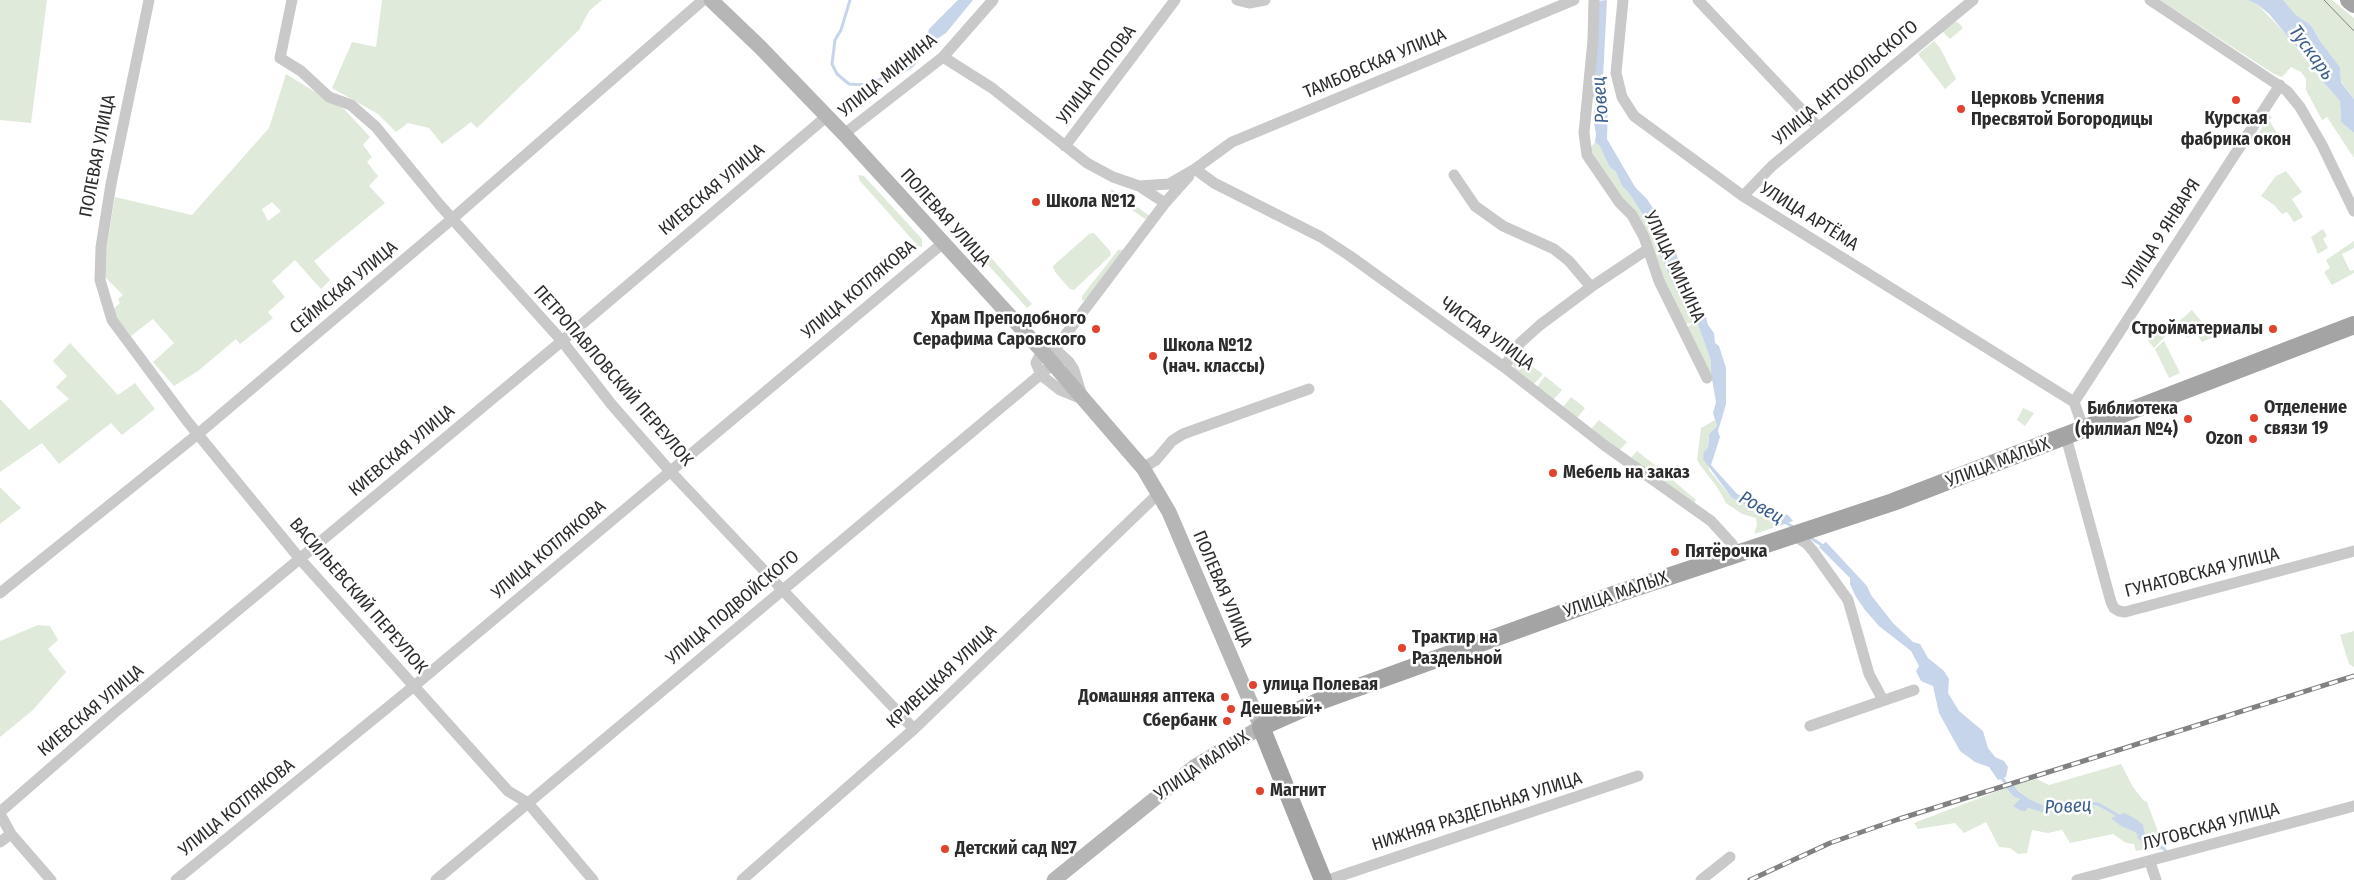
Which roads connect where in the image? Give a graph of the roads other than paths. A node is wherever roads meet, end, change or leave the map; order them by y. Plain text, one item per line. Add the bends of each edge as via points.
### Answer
1 (149, 0) edge
2 (292, 0) edge
3 (703, 0) edge
4 (711, 0) edge
5 (993, 0) edge
6 (1175, 0) edge
7 (1237, 0) edge
8 (1265, 0) edge
9 (1574, 0) edge
10 (1594, 0) edge
11 (1623, 0) edge
12 (1698, 0) edge
13 (1973, 0) edge
14 (2150, 0) edge
15 (2349, 0) edge
16 (2354, 4) edge
17 (943, 57) junction
18 (2280, 85) junction
19 (826, 117) junction
20 (1818, 127) junction
21 (844, 134) junction
22 (1065, 146) junction
23 (1195, 169) junction
24 (1454, 174) dead end
25 (1139, 186) junction
26 (1744, 196) junction
27 (1165, 203) junction
28 (2354, 211) edge
29 (452, 219) junction
30 (942, 243) junction
31 (1648, 249) junction
32 (1591, 288) junction
33 (112, 320) joint
34 (2354, 326) edge
35 (562, 341) junction
36 (1050, 356) junction
37 (1504, 367) junction
38 (1041, 375) junction
39 (1707, 378) dead end
40 (1309, 389) dead end
41 (1085, 401) junction
42 (2074, 402) junction
43 (2084, 430) junction
44 (198, 434) junction
45 (2066, 437) junction
46 (1143, 468) junction
47 (669, 470) junction
48 (1159, 493) junction
49 (1795, 536) junction
50 (2354, 551) edge
51 (1737, 555) junction
52 (300, 559) junction
53 (783, 589) junction
54 (0, 593) edge
55 (414, 686) junction
56 (1914, 690) dead end
57 (1883, 700) junction
58 (1810, 726) dead end
59 (1261, 727) junction
60 (914, 728) junction
61 (1638, 776) dead end
62 (528, 803) junction
63 (2354, 806) edge
64 (0, 813) edge
65 (11, 834) junction
66 (0, 842) edge
67 (1730, 857) dead end
68 (2150, 862) junction
69 (51, 880) edge
70 (176, 880) edge
71 (436, 880) edge
72 (593, 880) edge
73 (742, 880) edge
74 (1054, 880) edge
75 (1323, 880) edge
76 (1328, 880) edge
77 (1701, 880) edge
78 (2077, 880) edge
79 (2156, 880) edge

1 - 33 street, ПОЛЕВАЯ УЛИЦА via 101,247 100,280
2 - 29 street, ПЕТРОПАВЛОВСКИЙ ПЕРЕУЛОК via 280,58 329,97 362,112
3 - 29 street, СЕЙМСКАЯ УЛИЦА
4 - 19 street, ПОЛЕВАЯ УЛИЦА
5 - 17 street, УЛИЦА МИНИНА
6 - 22 street, УЛИЦА ПОПОВА
7 - 8 street via 1249,3
9 - 23 street, ТАМБОВСКАЯ УЛИЦА via 1232,142
10 - 31 street, УЛИЦА МИНИНА via 1584,133 1587,155 1619,202 1632,215
11 - 26 street, УЛИЦА АРТЁМА via 1616,73 1622,97 1634,116
12 - 20 street
13 - 20 street, УЛИЦА АНТОКОЛЬСКОГО
14 - 18 street
15 - 16 main road
17 - 21 street, УЛИЦА МИНИНА
17 - 22 street, ТАМБОВСКАЯ УЛИЦА via 992,88
18 - 28 street via 2308,120
18 - 42 street, УЛИЦА 9 ЯНВАРЯ
19 - 21 street, ПОЛЕВАЯ УЛИЦА
19 - 35 street, КИЕВСКАЯ УЛИЦА
20 - 26 street, УЛИЦА АНТОКОЛЬСКОГО via 1756,181
21 - 30 street, ПОЛЕВАЯ УЛИЦА
22 - 25 street, ТАМБОВСКАЯ УЛИЦА via 1087,163
23 - 25 street, ТАМБОВСКАЯ УЛИЦА via 1169,184
23 - 27 street, ТАМБОВСКАЯ УЛИЦА
23 - 37 street, ЧИСТАЯ УЛИЦА via 1214,183 1329,242
24 - 32 street via 1475,206 1502,226 1554,249 1569,261
25 - 27 street, ТАМБОВСКАЯ УЛИЦА
26 - 42 street, УЛИЦА АРТЁМА
27 - 36 street, ТАМБОВСКАЯ УЛИЦА
29 - 35 street, ПЕТРОПАВЛОВСКИЙ ПЕРЕУЛОК
29 - 44 street, СЕЙМСКАЯ УЛИЦА
30 - 36 street, ПОЛЕВАЯ УЛИЦА
30 - 47 street, УЛИЦА КОТЛЯКОВА
31 - 32 street
31 - 39 street, УЛИЦА МИНИНА
32 - 37 street via 1520,343
33 - 44 street, ВАСИЛЬЕВСКИЙ ПЕРЕУЛОК
34 - 43 main road, УЛИЦА МАЛЫХ
35 - 47 street, ПЕТРОПАВЛОВСКИЙ ПЕРЕУЛОК
35 - 52 street, КИЕВСКАЯ УЛИЦА
36 - 38 street, УЛИЦА ПОДВОЙСКОГО
36 - 38 street via 1037,357
36 - 41 street, ПОЛЕВАЯ УЛИЦА
37 - 51 street, ЧИСТАЯ УЛИЦА via 1600,443 1711,521 1732,544
38 - 41 street via 1051,385
38 - 53 street, УЛИЦА ПОДВОЙСКОГО
40 - 46 street via 1183,434
41 - 46 street, ПОЛЕВАЯ УЛИЦА
42 - 43 street
43 - 45 main road, УЛИЦА МАЛЫХ
44 - 52 street, ВАСИЛЬЕВСКИЙ ПЕРЕУЛОК
44 - 54 street, СЕЙМСКАЯ УЛИЦА
45 - 49 main road, УЛИЦА МАЛЫХ
45 - 50 street, ГУНАТОВСКАЯ УЛИЦА via 2111,602 2119,611
46 - 48 street, ПОЛЕВАЯ УЛИЦА
47 - 53 street, ПЕТРОПАВЛОВСКИЙ ПЕРЕУЛОК
47 - 55 street, УЛИЦА КОТЛЯКОВА
48 - 59 street, ПОЛЕВАЯ УЛИЦА
48 - 60 street, КРИВЕЦКАЯ УЛИЦА
49 - 51 main road, УЛИЦА МАЛЫХ
49 - 57 street via 1813,551 1848,600 1869,674
51 - 59 main road, УЛИЦА МАЛЫХ via 1598,600 1320,701
52 - 55 street, ВАСИЛЬЕВСКИЙ ПЕРЕУЛОК
52 - 64 street, КИЕВСКАЯ УЛИЦА via 114,713
53 - 60 street, ПЕТРОПАВЛОВСКИЙ ПЕРЕУЛОК
53 - 62 street, УЛИЦА ПОДВОЙСКОГО
55 - 62 street, ВАСИЛЬЕВСКИЙ ПЕРЕУЛОК via 508,791
55 - 70 street, УЛИЦА КОТЛЯКОВА
56 - 57 street
57 - 58 street
59 - 74 street, УЛИЦА МАЛЫХ via 1194,767
59 - 75 main road
60 - 73 street, КРИВЕЦКАЯ УЛИЦА
61 - 76 street, НИЖНЯЯ РАЗДЕЛЬНАЯ УЛИЦА
62 - 71 street, УЛИЦА ПОДВОЙСКОГО
62 - 72 street, ВАСИЛЬЕВСКИЙ ПЕРЕУЛОК
63 - 68 street, ЛУГОВСКАЯ УЛИЦА
64 - 65 street
65 - 66 street
65 - 69 street
67 - 77 street
68 - 78 street, ЛУГОВСКАЯ УЛИЦА
68 - 79 street

